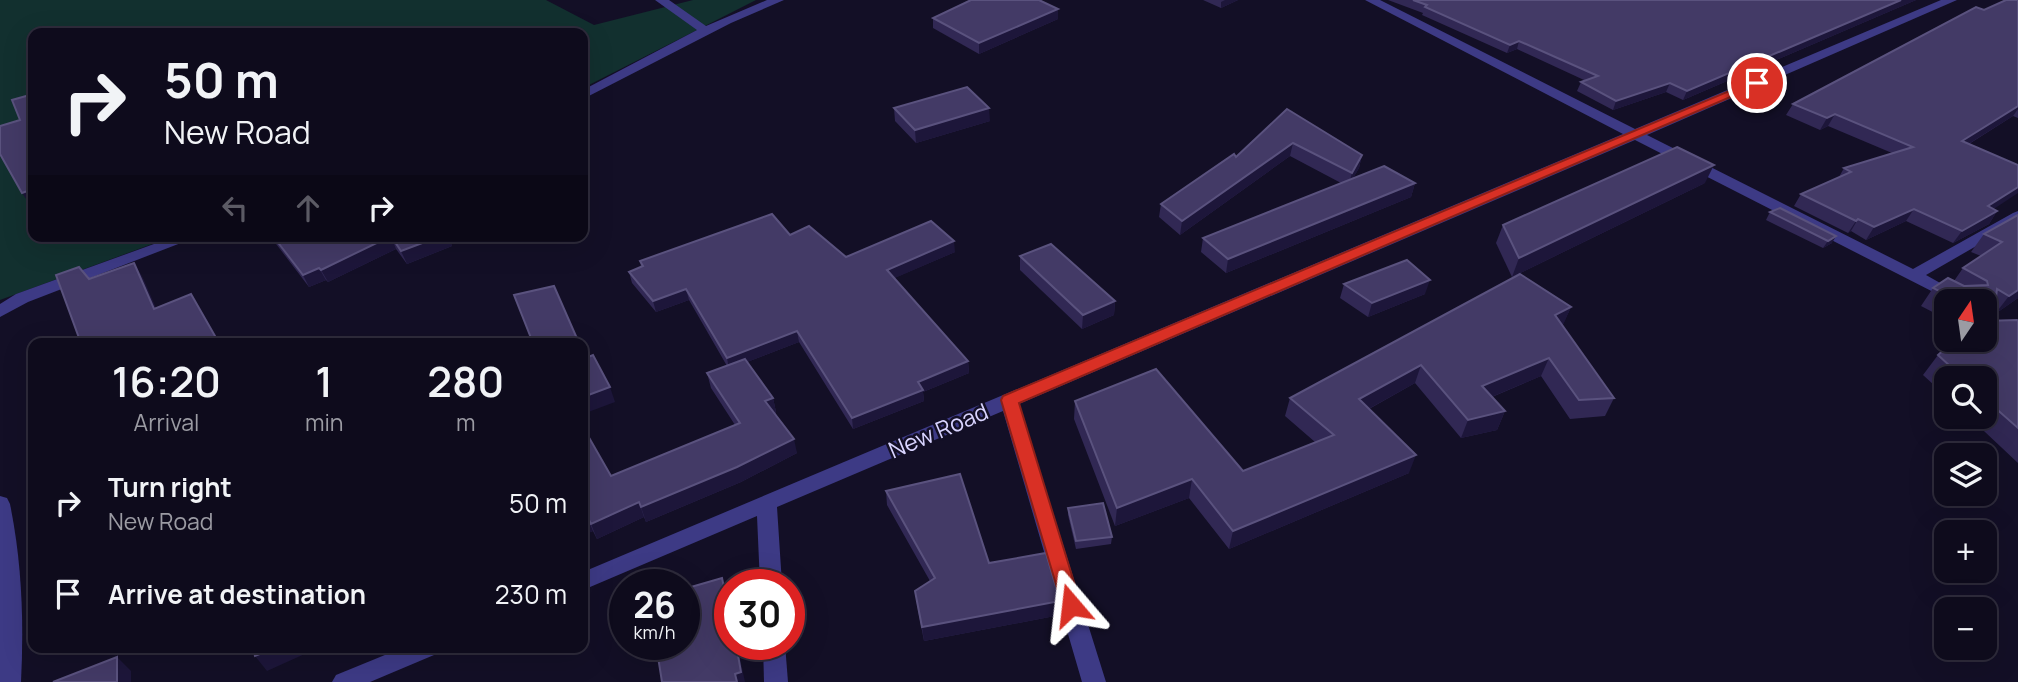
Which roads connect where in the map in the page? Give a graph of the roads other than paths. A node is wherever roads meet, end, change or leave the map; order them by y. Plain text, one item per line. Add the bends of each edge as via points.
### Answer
1 (662, 0) edge
2 (778, 0) edge
3 (1371, 0) edge
4 (1951, 0) edge
5 (706, 31) junction
6 (588, 93) edge
7 (1637, 136) junction
8 (2018, 216) edge
9 (175, 242) edge
10 (1914, 275) junction
11 (1941, 289) edge
12 (0, 311) edge
13 (1997, 324) edge
14 (2018, 341) edge
15 (1009, 400) junction
16 (766, 503) junction
17 (0, 504) edge
18 (5, 567) edge
19 (770, 569) edge
20 (588, 579) edge
21 (414, 653) edge
22 (775, 660) edge
23 (9, 682) edge
24 (344, 682) edge
25 (776, 682) edge
26 (1094, 682) edge

1 - 5 street
2 - 5 street
3 - 7 street
4 - 7 street, New Road
5 - 6 street
7 - 10 street
7 - 15 street, New Road
8 - 10 street
9 - 12 street via 22,298
10 - 11 street
13 - 14 street
15 - 16 street, New Road
15 - 26 street
16 - 19 street
16 - 20 street, New Road
17 - 18 street via 9,547
18 - 23 street via 13,630
21 - 24 street
22 - 25 street

